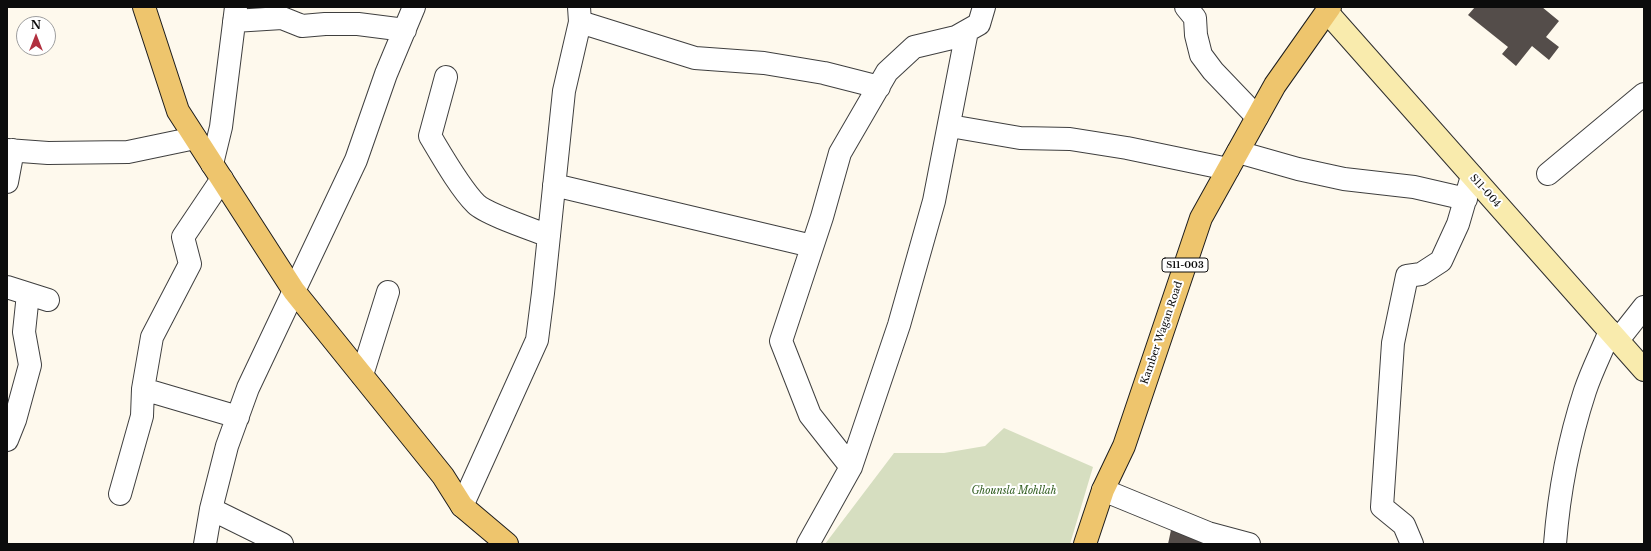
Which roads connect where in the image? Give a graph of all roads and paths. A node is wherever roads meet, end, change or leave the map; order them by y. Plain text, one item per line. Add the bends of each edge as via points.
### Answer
1 (144, 7) edge
2 (414, 7) edge
3 (984, 7) edge
4 (1187, 7) edge
5 (1329, 10) edge
6 (235, 14) edge
7 (580, 14) edge
8 (404, 30) junction
9 (967, 31) junction
10 (446, 77) dead end
11 (879, 87) junction
12 (1644, 94) edge
13 (1257, 117) junction
14 (950, 126) junction
15 (195, 138) junction
16 (10, 150) edge
17 (1233, 161) junction
18 (217, 172) junction
19 (1548, 174) dead end
20 (1472, 176) junction
21 (7, 182) edge
22 (554, 185) junction
23 (1466, 198) junction
24 (549, 236) junction
25 (812, 246) junction
26 (7, 287) edge
27 (294, 291) junction
28 (388, 292) dead end
29 (1644, 307) edge
30 (1614, 336) junction
31 (1644, 370) edge
32 (362, 375) junction
33 (143, 389) junction
34 (238, 417) junction
35 (7, 440) edge
36 (851, 467) junction
37 (1103, 490) junction
38 (120, 494) dead end
39 (462, 506) junction
40 (211, 509) junction
41 (205, 544) edge
42 (282, 544) edge
43 (507, 544) edge
44 (808, 544) edge
45 (1084, 544) edge
46 (1249, 544) edge
47 (1412, 544) edge
48 (1555, 544) edge

1 - 15 main road via 178,111
2 - 8 street
3 - 9 street via 979,24
4 - 13 street via 1195,18 1201,55
5 - 13 main road, Kamber Wagan Road / S11-003 via 1275,85
5 - 20 street, S11-004
6 - 8 street via 282,18 302,26 358,24
6 - 18 street
7 - 11 street via 695,58 787,67
7 - 22 street via 564,91
8 - 27 street via 356,160
9 - 11 street via 956,37 914,47 888,72
9 - 14 street
10 - 24 street via 430,136 447,164 477,205
11 - 25 street via 840,153
12 - 19 street
13 - 17 main road, Kamber Wagan Road / S11-003
14 - 17 street via 1020,138 1070,140
14 - 36 street via 934,201 899,325
15 - 16 street via 128,152 48,153
15 - 18 main road
16 - 21 street
17 - 23 street via 1298,169 1344,179 1414,187
17 - 37 main road, Kamber Wagan Road / S11-003 via 1201,218 1124,446
18 - 27 main road
18 - 33 street via 183,237 190,264 152,337
20 - 23 street
20 - 30 street, S11-004
22 - 24 street
22 - 25 street
23 - 47 street via 1458,224 1441,261 1421,274 1407,276 1392,343 1382,507 1404,525
24 - 39 street via 537,340
25 - 36 street via 781,341 810,415
26 - 35 street via 38,297 24,332 30,365
27 - 32 main road
27 - 34 street via 248,388
28 - 32 street
29 - 30 street
30 - 31 street, S11-004
30 - 48 street via 1585,390 1568,453
32 - 39 main road via 443,476
33 - 34 street
33 - 38 street via 142,416
34 - 40 street via 227,446
36 - 44 street
37 - 45 main road, Kamber Wagan Road / S11-003
37 - 46 street via 1208,533
39 - 43 main road
40 - 41 street
40 - 42 street

